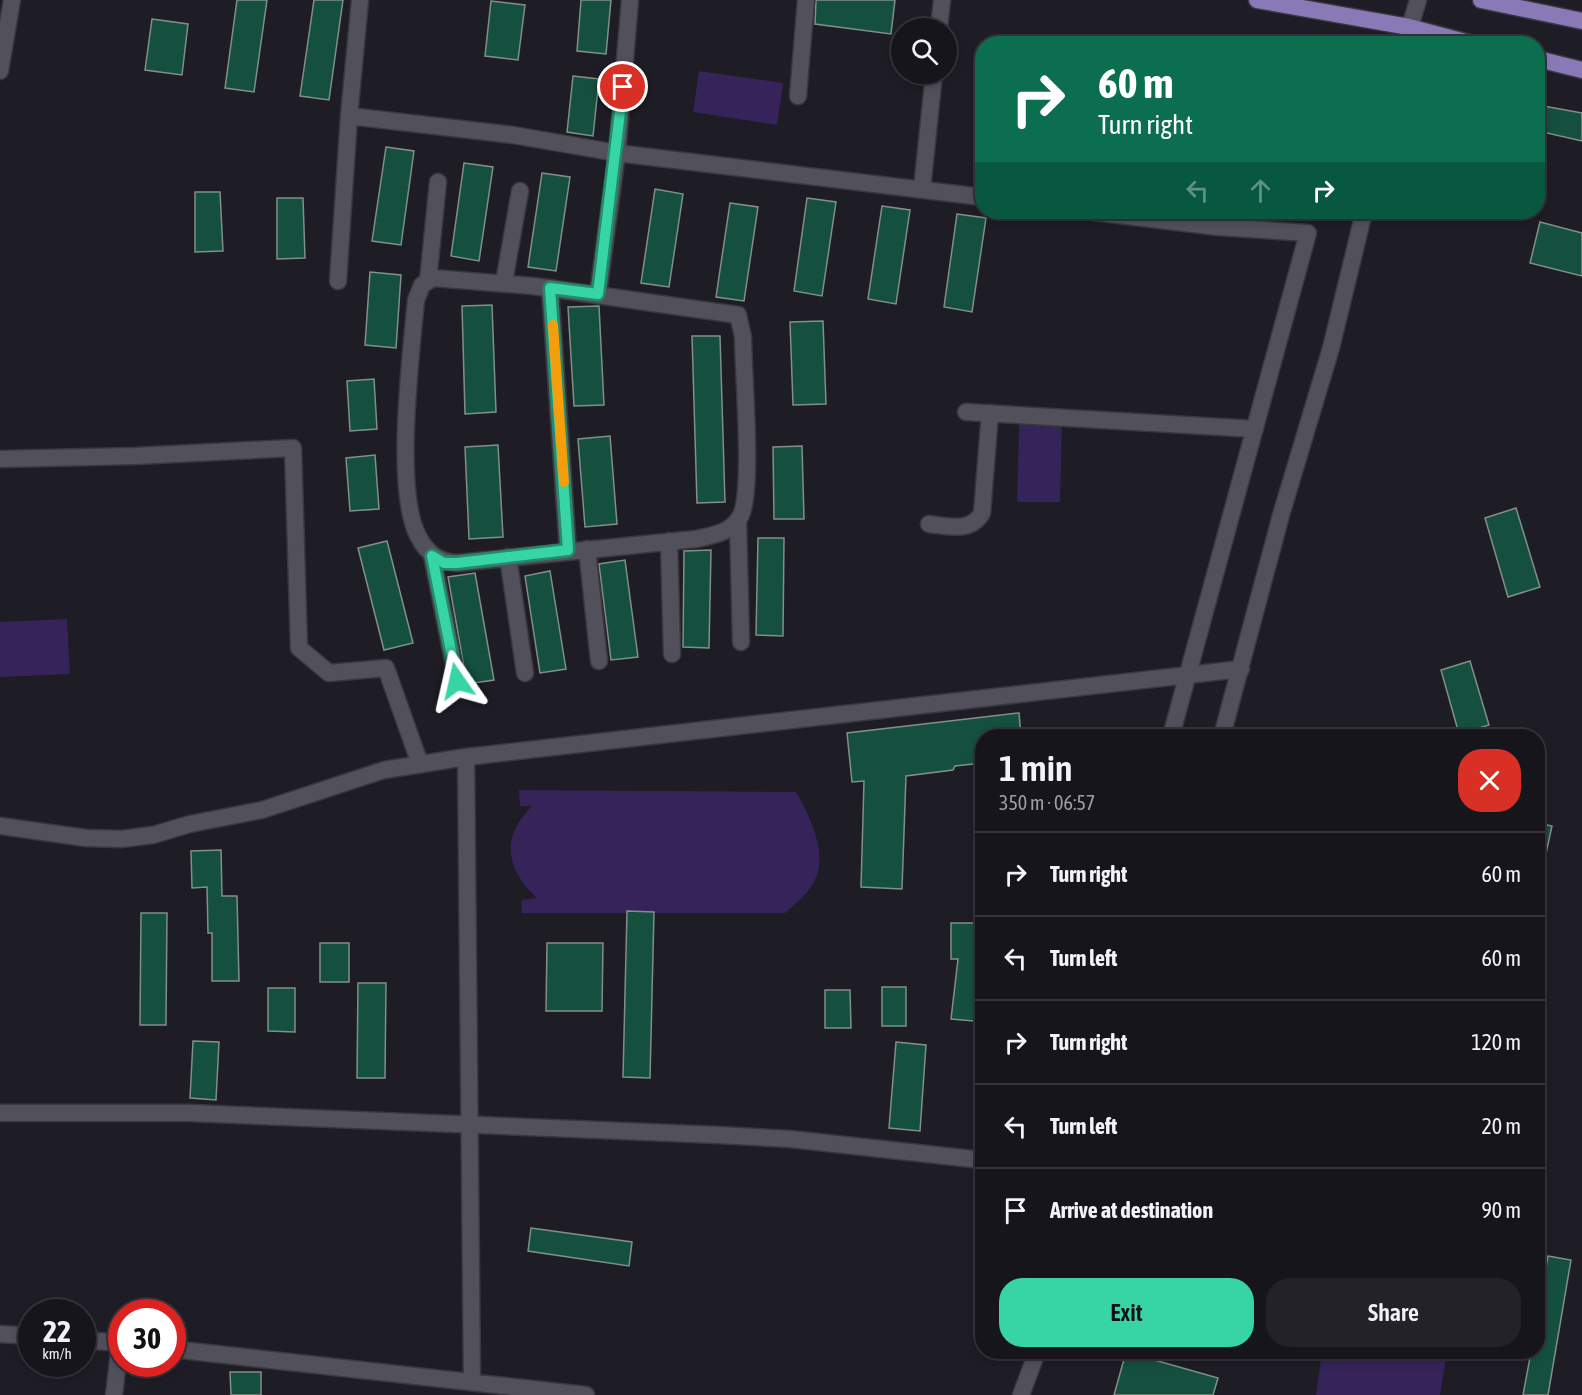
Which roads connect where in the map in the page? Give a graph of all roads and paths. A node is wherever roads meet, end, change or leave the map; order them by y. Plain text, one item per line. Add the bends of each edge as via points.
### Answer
1 (12, 0) edge
2 (360, 0) edge
3 (630, 0) edge
4 (806, 0) edge
5 (942, 0) edge
6 (1257, 0) edge
7 (1418, 0) edge
8 (1481, 0) edge
9 (940, 18) edge
10 (1582, 21) edge
11 (1409, 27) junction
12 (1407, 36) edge
13 (1443, 36) edge
14 (1545, 61) edge
15 (1582, 70) edge
16 (0, 71) edge
17 (933, 84) edge
18 (798, 96) dead end
19 (349, 116) junction
20 (616, 153) junction
21 (438, 182) dead end
22 (922, 189) junction
23 (520, 192) dead end
24 (975, 196) edge
25 (1152, 219) edge
26 (1362, 219) edge
27 (338, 281) dead end
28 (428, 281) junction
29 (504, 282) junction
30 (550, 288) junction
31 (598, 294) junction
32 (966, 412) dead end
33 (990, 413) junction
34 (1255, 429) junction
35 (0, 459) edge
36 (738, 520) junction
37 (928, 524) dead end
38 (669, 541) junction
39 (587, 549) junction
40 (568, 550) junction
41 (432, 556) junction
42 (508, 557) junction
43 (741, 642) dead end
44 (672, 654) dead end
45 (600, 661) dead end
46 (1241, 669) junction
47 (525, 673) dead end
48 (1188, 675) junction
49 (457, 681) dead end
50 (1173, 729) edge
51 (1224, 729) edge
52 (466, 757) junction
53 (420, 764) junction
54 (0, 826) edge
55 (0, 1113) edge
56 (471, 1124) junction
57 (975, 1159) edge
58 (0, 1334) edge
59 (18, 1335) edge
60 (186, 1351) edge
61 (1034, 1359) edge
62 (116, 1377) edge
63 (472, 1382) junction
64 (114, 1395) edge
65 (586, 1395) edge
66 (1021, 1395) edge

1 - 16 street
2 - 19 street
3 - 20 street
4 - 18 street
5 - 9 street
6 - 11 main road
7 - 11 street
8 - 10 main road
11 - 12 street
11 - 13 main road
14 - 15 main road
17 - 22 street
19 - 20 street via 513,135
19 - 27 street
20 - 22 street
20 - 31 street
21 - 28 street
22 - 24 street
23 - 29 street
25 - 34 street via 1308,233
26 - 46 street via 1331,348 1281,515
28 - 29 street via 463,278
28 - 41 street via 416,300 406,403 408,485 413,516 418,536
29 - 30 street
30 - 31 street
30 - 40 street
31 - 36 street via 738,315 743,337 747,488
32 - 33 street
33 - 34 street
33 - 37 street via 982,513 972,525
34 - 48 street
35 - 53 street via 293,448 299,648 329,674 386,668
36 - 38 street via 731,529 719,534
36 - 43 street
38 - 39 street
38 - 44 street
39 - 40 street
39 - 45 street
40 - 42 street
41 - 42 street via 444,563
41 - 49 street
42 - 47 street
46 - 48 street
46 - 51 street
48 - 50 street
48 - 52 street
52 - 53 street
52 - 56 street
53 - 54 street via 384,770 262,810 153,835 86,838
55 - 56 street via 190,1113
56 - 57 street via 790,1139
56 - 63 street
58 - 59 street
60 - 63 street
61 - 66 street
62 - 64 street
63 - 65 street

